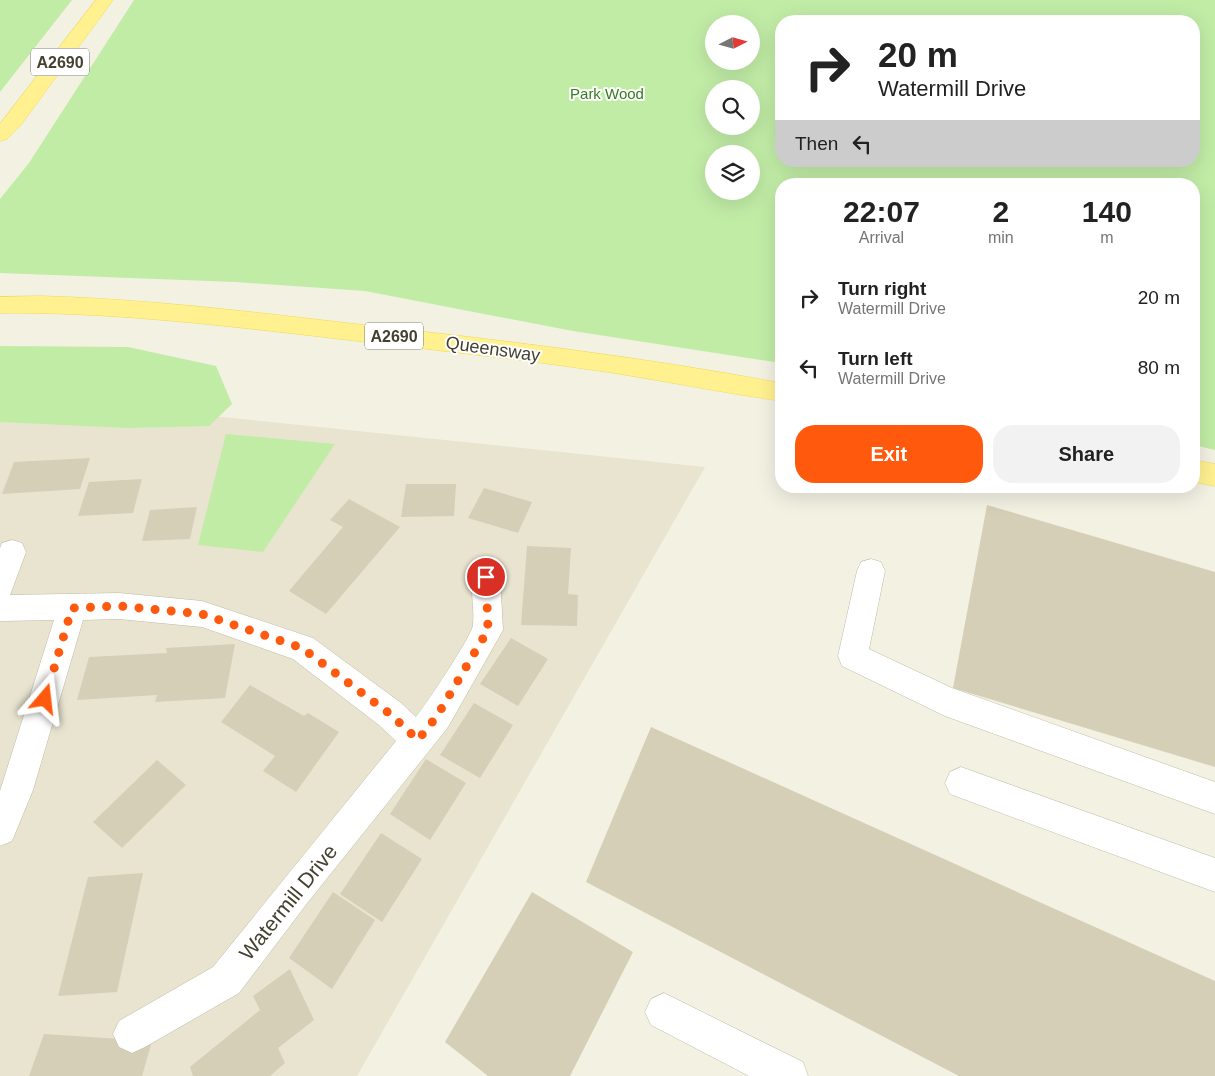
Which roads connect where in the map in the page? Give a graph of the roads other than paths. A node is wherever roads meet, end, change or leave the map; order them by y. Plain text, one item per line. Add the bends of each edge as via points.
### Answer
1 (105, 0) edge
2 (7, 129) edge
3 (0, 146) edge
4 (0, 289) edge
5 (54, 303) junction
6 (0, 305) edge
7 (775, 391) edge
8 (1200, 472) edge
9 (1215, 476) edge
10 (12, 552) dead end
11 (871, 571) dead end
12 (486, 577) dead end
13 (0, 586) edge
14 (0, 608) edge
15 (72, 608) junction
16 (418, 740) junction
17 (962, 783) dead end
18 (1215, 798) edge
19 (0, 829) edge
20 (1215, 875) edge
21 (664, 1012) dead end
22 (132, 1034) dead end
23 (789, 1076) edge

1 - 2 main road, A2690
2 - 3 main road, A2690
4 - 5 main road, Queensway / A2690
5 - 6 main road, Queensway / A2690
5 - 7 main road, Queensway / A2690 via 204,315 401,337 698,376
8 - 9 main road
10 - 13 street
11 - 18 street via 853,656 945,701
12 - 16 street, Watermill Drive via 488,630 437,716
14 - 15 street
15 - 16 street via 119,606 202,614 302,648 390,714
15 - 19 street via 17,790
16 - 22 street, Watermill Drive via 226,980
17 - 20 street
21 - 23 street

